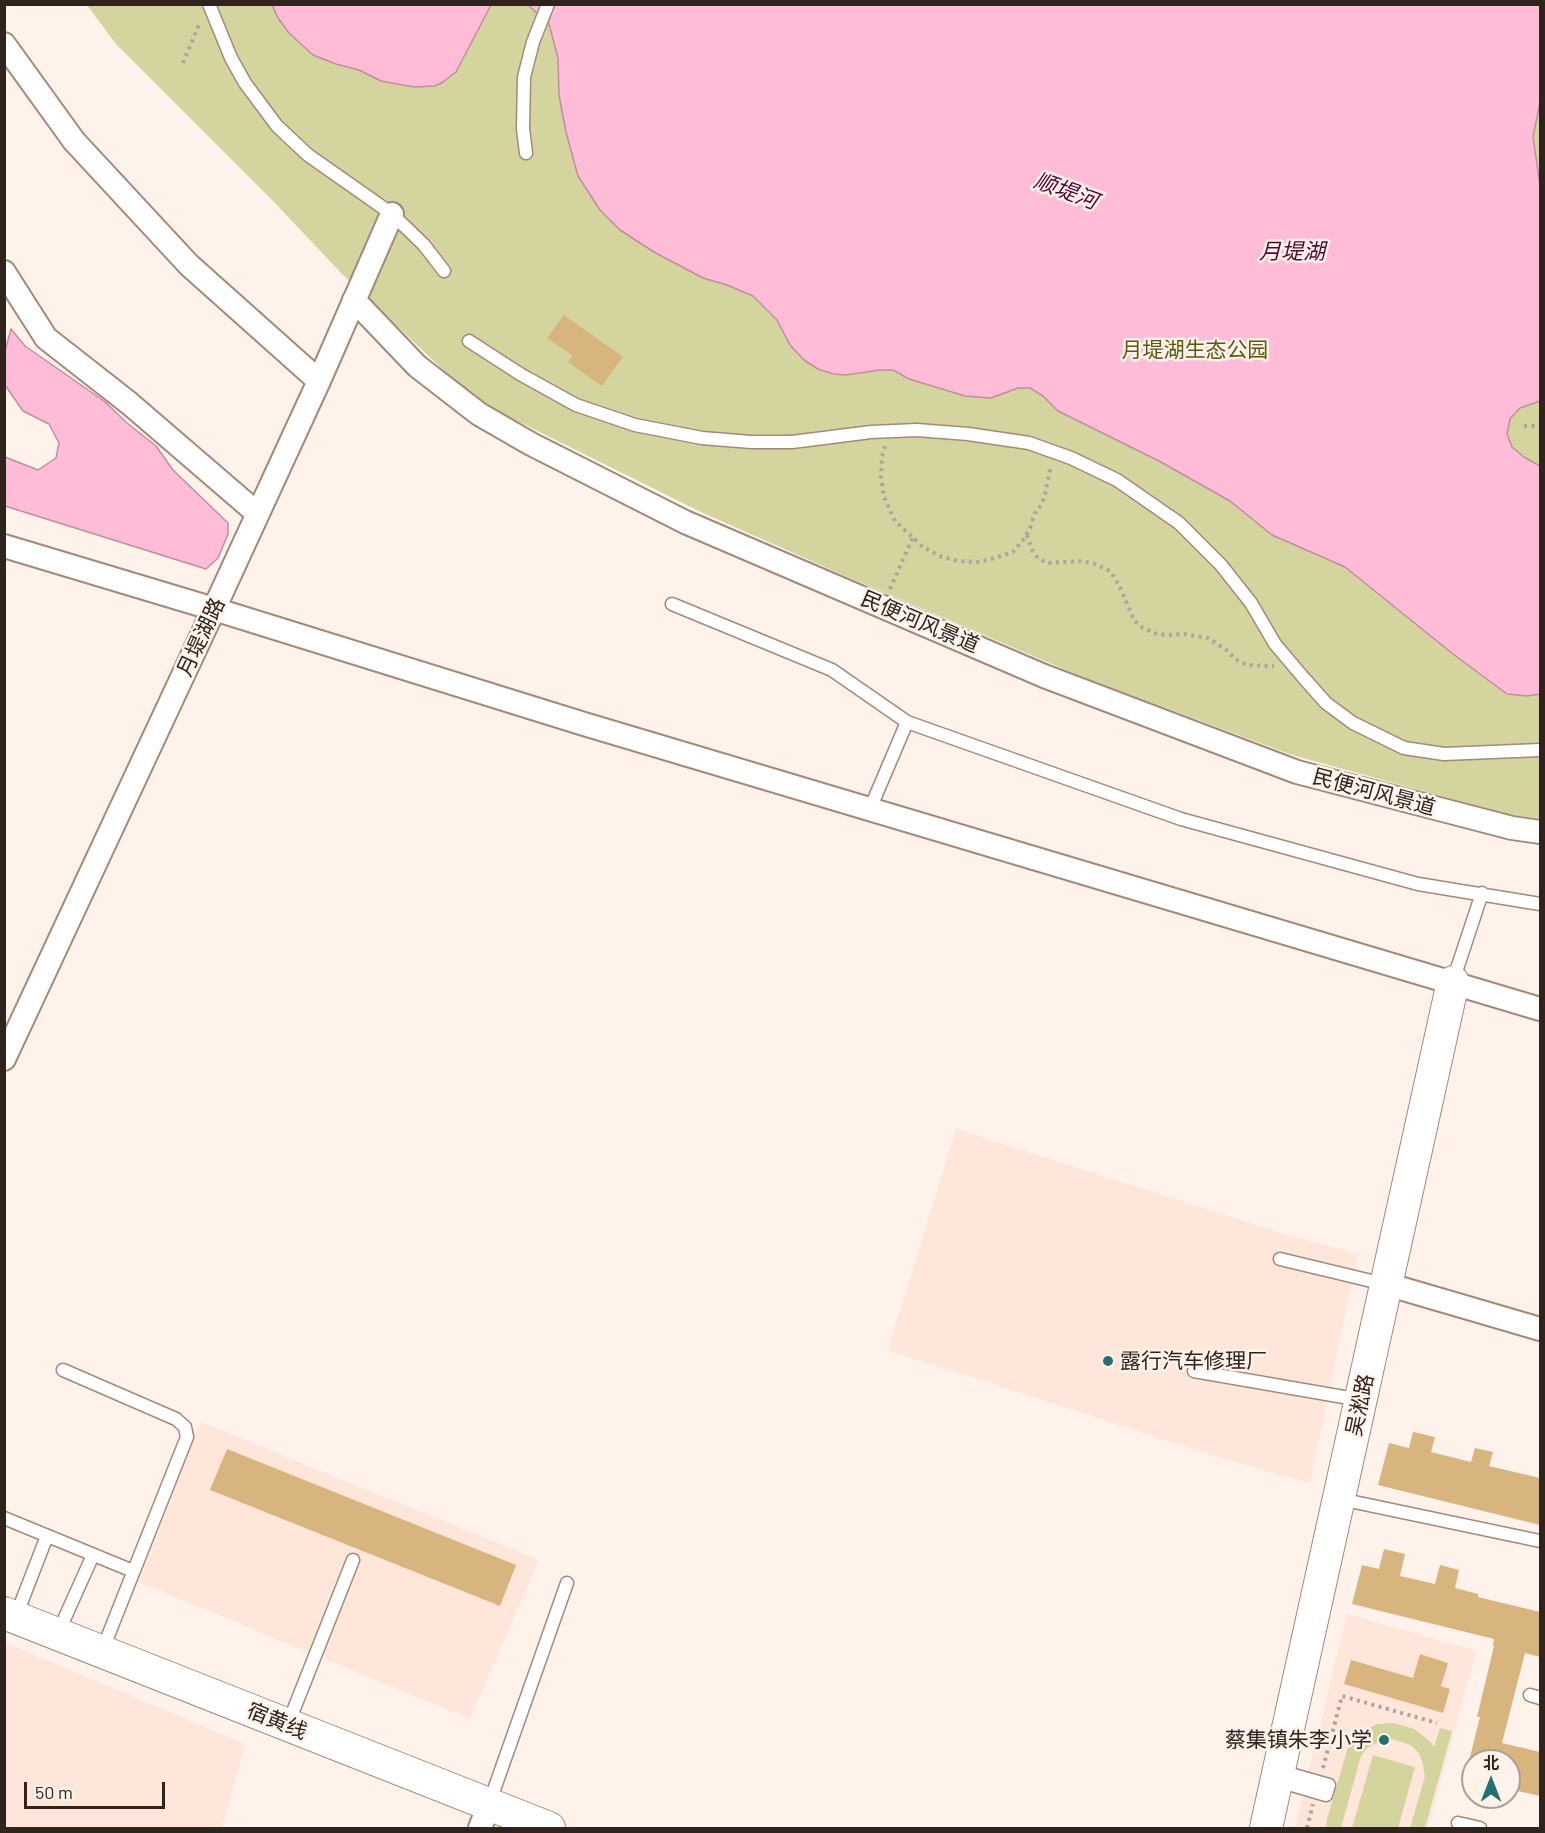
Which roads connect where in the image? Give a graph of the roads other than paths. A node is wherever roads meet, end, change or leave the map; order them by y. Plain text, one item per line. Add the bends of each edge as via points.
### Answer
1 (548, 4) edge
2 (206, 9) edge
3 (4, 44) edge
4 (526, 153) dead end
5 (392, 214) junction
6 (444, 271) dead end
7 (4, 273) edge
8 (354, 300) junction
9 (469, 341) dead end
10 (319, 381) junction
11 (258, 513) junction
12 (4, 546) edge
13 (672, 604) dead end
14 (214, 609) junction
15 (907, 722) junction
16 (1540, 750) edge
17 (870, 809) junction
18 (1540, 832) edge
19 (1482, 893) junction
20 (1540, 904) edge
21 (1453, 982) junction
22 (1540, 1009) edge
23 (4, 1059) edge
24 (1280, 1259) dead end
25 (1386, 1284) junction
26 (1540, 1329) edge
27 (63, 1370) dead end
28 (1194, 1371) dead end
29 (1361, 1400) junction
30 (1339, 1499) junction
31 (4, 1518) edge
32 (47, 1536) junction
33 (1540, 1541) edge
34 (93, 1555) junction
35 (353, 1560) dead end
36 (134, 1572) junction
37 (567, 1583) dead end
38 (10, 1615) edge
39 (58, 1635) junction
40 (102, 1652) junction
41 (288, 1725) junction
42 (1278, 1776) junction
43 (1319, 1782) road end
44 (484, 1817) edge
45 (1458, 1823) dead end
46 (549, 1828) edge
47 (1266, 1828) edge
48 (1480, 1828) edge

1 - 4 lane via 524,77
2 - 5 lane via 245,83 276,126 308,155
3 - 10 street via 74,141 189,265
5 - 6 lane
5 - 8 street, 月堤湖路
7 - 11 street via 46,338
8 - 10 street, 月堤湖路
8 - 18 street, 民便河风景道 via 417,366 479,414 685,522 1044,676 1297,772
9 - 16 lane via 576,405 635,425 702,438 792,442 917,430 1029,443 1053,451 1117,480 1179,523 1221,565 1292,664 1326,703 1353,723 1404,748 1444,754
10 - 11 street, 月堤湖路
11 - 14 street, 月堤湖路
12 - 14 street
13 - 15 lane via 832,670
14 - 17 street
14 - 23 street, 月堤湖路
15 - 17 lane
15 - 19 lane via 1181,819 1418,884
17 - 21 street
19 - 20 lane
19 - 21 lane
21 - 22 street
21 - 25 street, 吴淞路
24 - 25 lane
25 - 26 street
25 - 29 street, 吴淞路
27 - 36 lane via 176,1419 185,1427 187,1437
28 - 29 lane
29 - 30 street, 吴淞路
30 - 33 lane
30 - 42 street, 吴淞路
31 - 32 lane
32 - 34 lane
32 - 38 lane
34 - 36 lane
34 - 39 lane
35 - 41 lane
36 - 40 lane
37 - 44 lane
38 - 39 street, 宿黄线
39 - 40 street, 宿黄线
40 - 41 street, 宿黄线
41 - 44 street, 宿黄线
42 - 43 lane via 1326,1795 1329,1785
42 - 47 street, 吴淞路
44 - 46 street, 宿黄线
45 - 48 lane

